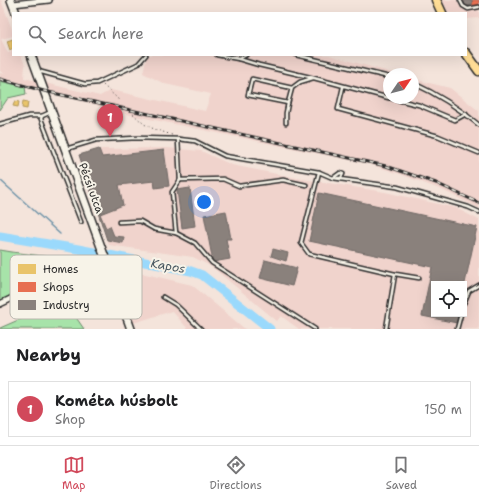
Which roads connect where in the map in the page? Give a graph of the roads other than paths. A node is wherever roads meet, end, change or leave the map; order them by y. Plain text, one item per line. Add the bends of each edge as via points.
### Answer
1 (49, 0) edge
2 (436, 0) edge
3 (460, 0) edge
4 (12, 2) edge
5 (479, 7) edge
6 (16, 12) edge
7 (442, 12) edge
8 (467, 54) edge
9 (31, 56) edge
10 (145, 56) edge
11 (222, 56) edge
12 (244, 56) edge
13 (300, 56) edge
14 (239, 59) junction
15 (37, 71) junction
16 (479, 71) edge
17 (383, 76) edge
18 (314, 78) junction
19 (343, 86) junction
20 (419, 86) edge
21 (292, 88) junction
22 (383, 96) edge
23 (288, 103) junction
24 (415, 104) edge
25 (51, 112) junction
26 (466, 114) junction
27 (42, 116) junction
28 (286, 123) dead end
29 (0, 124) edge
30 (479, 125) edge
31 (178, 139) junction
32 (65, 149) junction
33 (479, 153) edge
34 (319, 172) junction
35 (333, 178) junction
36 (338, 178) junction
37 (180, 180) junction
38 (306, 185) dead end
39 (479, 212) edge
40 (81, 222) dead end
41 (119, 222) dead end
42 (176, 233) junction
43 (104, 255) edge
44 (395, 274) junction
45 (419, 278) dead end
46 (479, 285) edge
47 (467, 295) edge
48 (163, 297) dead end
49 (10, 299) edge
50 (0, 304) edge
51 (460, 317) edge
52 (127, 319) edge
53 (131, 329) edge
54 (201, 329) edge
55 (315, 329) edge
56 (386, 329) edge
57 (457, 329) edge

1 - 4 street
2 - 7 main road
3 - 5 lane via 468,9
4 - 6 street
8 - 16 main road
9 - 15 street, Pécsi utca
10 - 15 lane via 138,64 97,83 85,84
11 - 14 lane
12 - 14 lane
13 - 17 lane
14 - 18 lane
15 - 25 street, Pécsi utca
18 - 19 lane
18 - 21 lane via 300,82
19 - 22 lane
19 - 33 lane via 338,109 438,136
20 - 26 lane via 435,93
21 - 23 lane
21 - 23 lane via 252,79 248,95
23 - 28 lane
24 - 26 lane via 455,120
25 - 27 lane
25 - 32 street, Pécsi utca
26 - 30 lane
27 - 29 lane via 29,116
27 - 40 lane via 40,119
31 - 32 lane via 96,140
31 - 34 lane via 195,141 225,156
31 - 37 lane
32 - 43 street, Pécsi utca
34 - 35 lane
34 - 44 lane via 301,243 309,254
35 - 36 lane
35 - 36 lane via 340,173 343,174
36 - 39 lane via 397,187
37 - 38 lane via 223,179 239,186 283,180
37 - 42 lane via 172,192
41 - 42 lane via 140,221 154,229
42 - 55 lane via 195,243 212,263
44 - 45 lane
44 - 56 lane
46 - 47 lane via 469,291
48 - 54 lane via 176,305
49 - 50 street
51 - 57 lane
52 - 53 street, Pécsi utca

